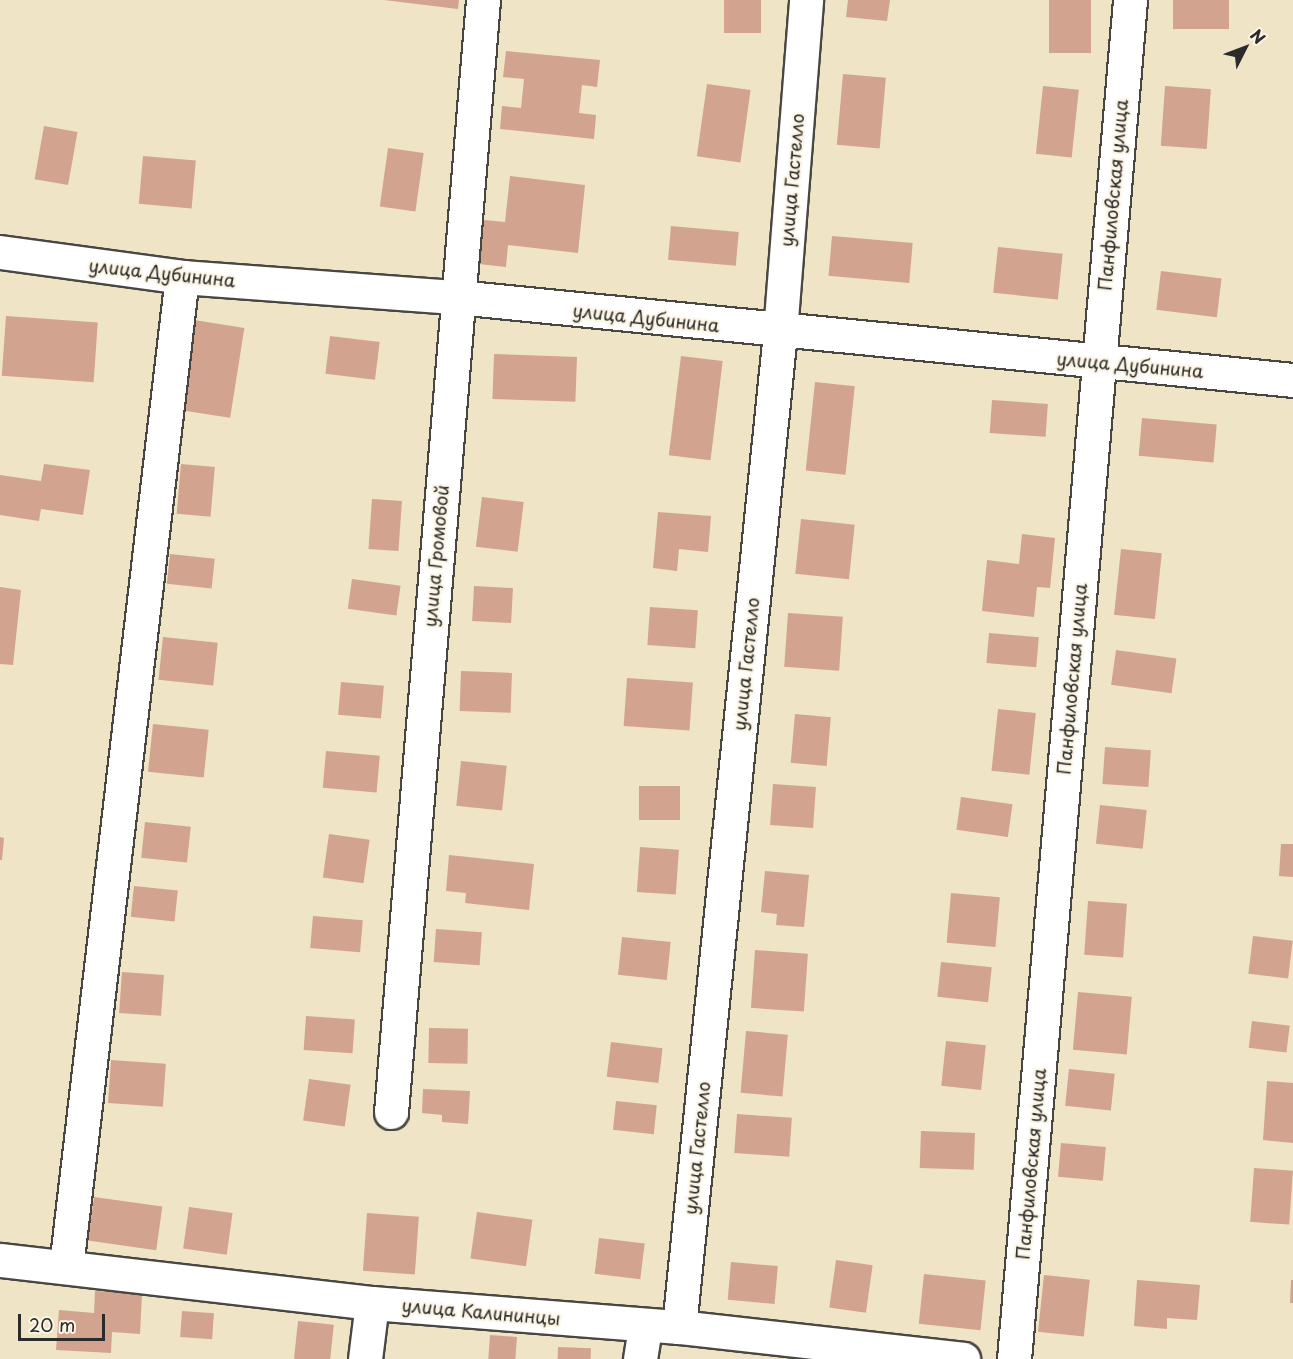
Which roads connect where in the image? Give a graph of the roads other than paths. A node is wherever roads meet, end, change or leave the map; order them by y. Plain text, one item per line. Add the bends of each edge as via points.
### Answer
1 (483, 0) edge
2 (806, 0) edge
3 (1130, 0) edge
4 (0, 252) edge
5 (182, 277) junction
6 (457, 297) junction
7 (780, 332) junction
8 (1098, 362) junction
9 (1293, 380) edge
10 (391, 1112) dead end
11 (0, 1260) edge
12 (66, 1267) junction
13 (372, 1303) junction
14 (645, 1326) junction
15 (679, 1327) junction
16 (365, 1359) edge
17 (640, 1359) edge
18 (963, 1359) edge
19 (1014, 1359) edge

1 - 6 street, улица Громовой
2 - 7 street, улица Гастелло
3 - 8 street, Панфиловская улица
4 - 5 street, улица Дубинина
5 - 6 street, улица Дубинина
5 - 12 street
6 - 7 street, улица Дубинина
6 - 10 street, улица Громовой
7 - 8 street, улица Дубинина
7 - 15 street, улица Гастелло
8 - 9 street, улица Дубинина
8 - 19 street, Панфиловская улица
11 - 12 street, улица Калининцы
12 - 13 street, улица Калининцы
13 - 14 street, улица Калининцы
13 - 16 street
14 - 15 street, улица Калининцы
14 - 17 street
15 - 18 street, улица Калининцы

